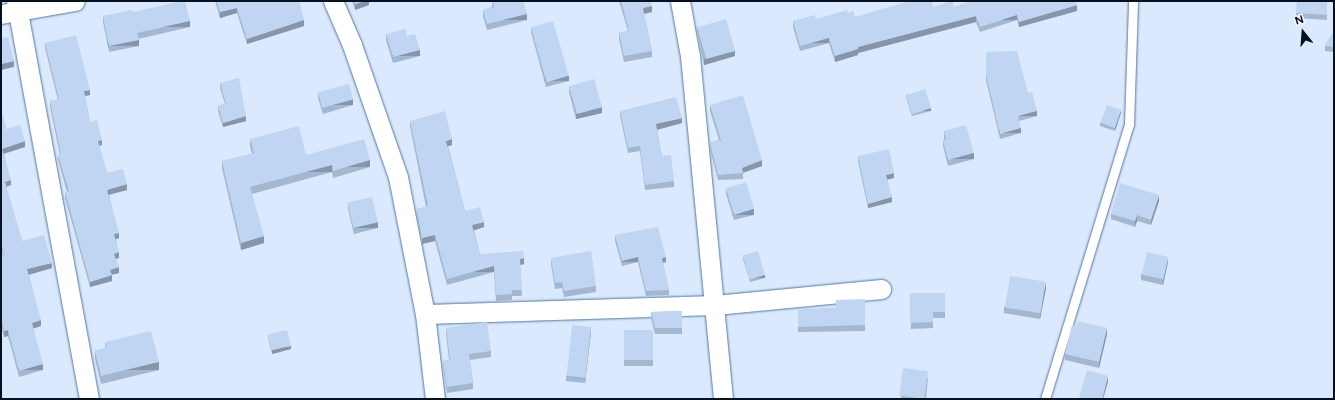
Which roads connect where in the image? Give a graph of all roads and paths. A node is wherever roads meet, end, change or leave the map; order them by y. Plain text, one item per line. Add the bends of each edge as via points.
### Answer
1 (76, 1) edge
2 (333, 1) edge
3 (680, 1) edge
4 (1133, 1) edge
5 (11, 9) edge
6 (880, 289) dead end
7 (714, 305) junction
8 (425, 314) junction
9 (89, 399) edge
10 (435, 399) edge
11 (723, 399) edge
12 (1045, 399) edge

1 - 5 street
2 - 8 street via 352,45 398,177
3 - 7 street via 690,56
4 - 12 lane via 1129,124
5 - 9 street
6 - 7 street
7 - 8 street
7 - 11 street
8 - 10 street

